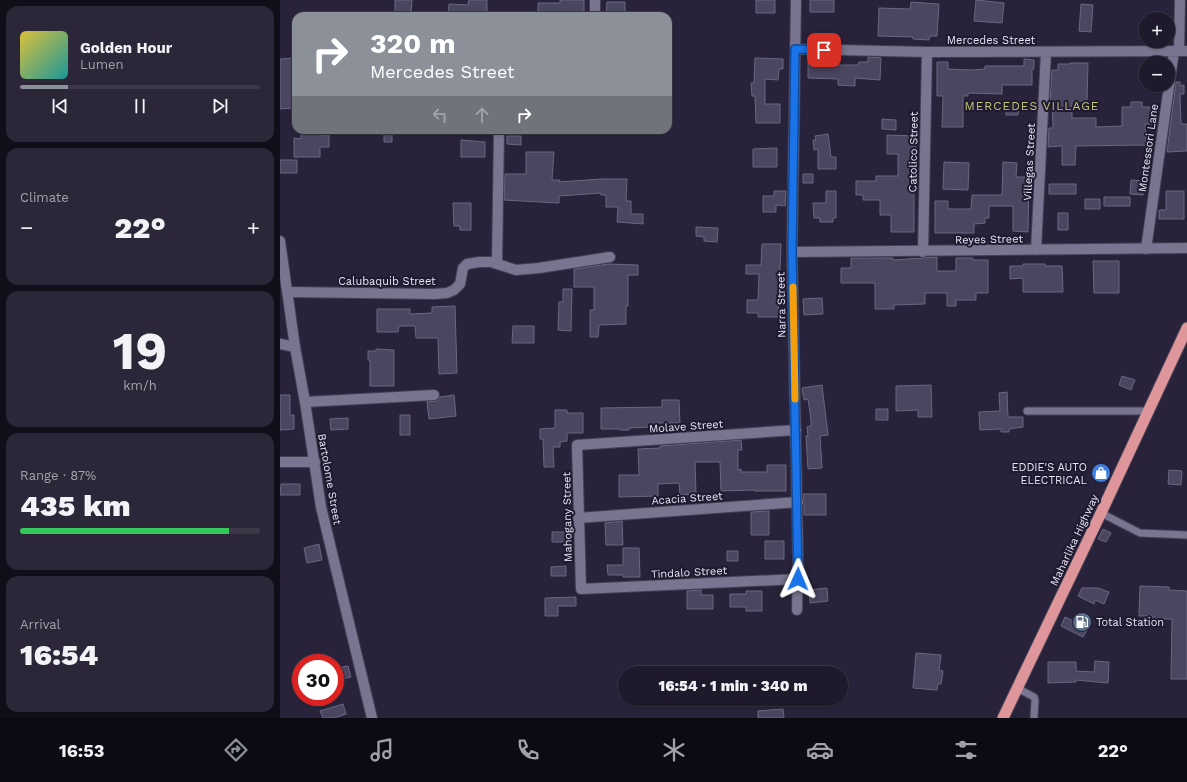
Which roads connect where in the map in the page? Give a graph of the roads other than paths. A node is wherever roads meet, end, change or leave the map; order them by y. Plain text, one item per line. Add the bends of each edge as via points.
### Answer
1 (595, 0) edge
2 (796, 0) edge
3 (1180, 0) edge
4 (595, 12) edge
5 (795, 49) junction
6 (1180, 51) edge
7 (927, 52) junction
8 (1046, 52) junction
9 (499, 134) edge
10 (280, 241) edge
11 (1187, 248) edge
12 (1146, 249) junction
13 (1036, 250) junction
14 (792, 252) junction
15 (923, 252) junction
16 (610, 257) dead end
17 (497, 264) junction
18 (288, 292) junction
19 (1187, 328) edge
20 (280, 344) edge
21 (295, 347) junction
22 (434, 395) dead end
23 (305, 402) junction
24 (1149, 410) junction
25 (1027, 411) dead end
26 (796, 430) junction
27 (577, 445) joint
28 (280, 462) edge
29 (315, 462) junction
30 (798, 502) junction
31 (1101, 513) junction
32 (578, 518) junction
33 (1187, 535) edge
34 (798, 579) junction
35 (581, 589) joint
36 (797, 610) dead end
37 (1017, 688) junction
38 (372, 718) edge
39 (1003, 718) edge
40 (1034, 718) edge

1 - 4 street
2 - 5 street, Narra Street
3 - 6 street, Montessori Lane
5 - 7 street, Mercedes Street
5 - 14 street, Narra Street
6 - 8 street, Mercedes Street
6 - 12 street, Montessori Lane
7 - 8 street, Mercedes Street
7 - 15 street, Catolico Street
8 - 13 street, Villegas Street
9 - 17 street
10 - 18 street, Bartolome Street
11 - 12 street, Reyes Street
12 - 13 street, Reyes Street
13 - 15 street, Reyes Street
14 - 15 street, Reyes Street
14 - 26 street, Narra Street
16 - 17 street, Calubaquib Street via 516,270
17 - 18 street, Calubaquib Street via 484,261 467,264 458,287 447,293
18 - 21 street, Bartolome Street
19 - 24 highway, Maharlika Highway
20 - 21 street
21 - 23 street, Bartolome Street
22 - 23 street
23 - 29 street, Bartolome Street
24 - 25 lane
24 - 31 highway, Maharlika Highway
26 - 27 street, Molave Street
26 - 30 street, Narra Street
27 - 32 street, Mahogany Street
28 - 29 street
29 - 38 street, Bartolome Street via 322,507
30 - 32 street, Acacia Street
30 - 34 street, Narra Street
31 - 33 lane via 1140,533
31 - 37 highway, Maharlika Highway
32 - 35 street, Mahogany Street
34 - 35 street, Tindalo Street
34 - 36 street, Narra Street
37 - 39 highway, Maharlika Highway
37 - 40 lane via 1034,697

